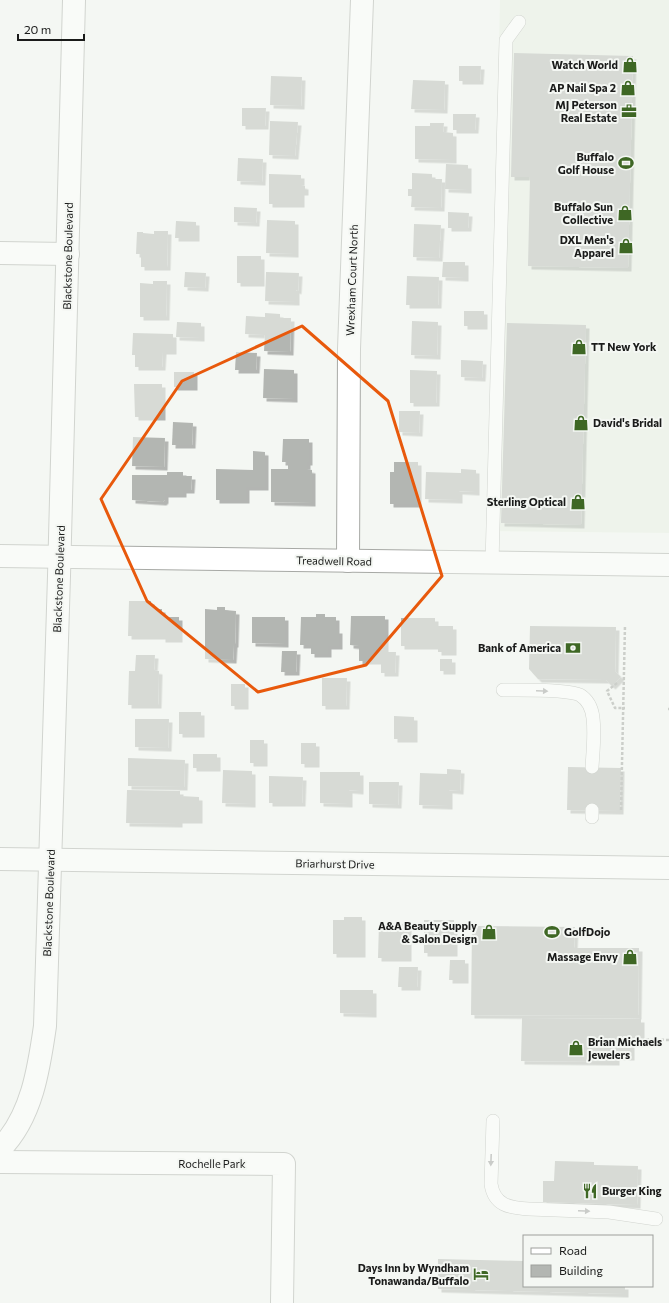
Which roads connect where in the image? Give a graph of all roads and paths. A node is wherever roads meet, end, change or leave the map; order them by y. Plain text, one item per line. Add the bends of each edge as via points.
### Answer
1 (74, 0) edge
2 (362, 0) edge
3 (519, 22) dead end
4 (0, 253) edge
5 (68, 254) junction
6 (0, 556) edge
7 (60, 557) junction
8 (348, 561) junction
9 (492, 563) junction
10 (669, 565) edge
11 (625, 625) dead end
12 (623, 686) junction
13 (503, 690) dead end
14 (624, 708) junction
15 (592, 767) dead end
16 (621, 810) dead end
17 (0, 859) edge
18 (50, 860) junction
19 (669, 868) edge
20 (631, 1039) dead end
21 (669, 1040) edge
22 (493, 1121) dead end
23 (0, 1148) edge
24 (0, 1162) edge
25 (656, 1219) dead end
26 (282, 1303) edge

1 - 5 street, Blackstone Boulevard
2 - 8 street, Wrexham Court North via 349,349
3 - 9 lane via 506,40
4 - 5 street
5 - 7 street, Blackstone Boulevard
6 - 7 street, Treadwell Road
7 - 8 street, Treadwell Road
7 - 18 street, Blackstone Boulevard
8 - 9 street, Treadwell Road
9 - 10 street, Treadwell Road
11 - 12 path
12 - 14 path
12 - 14 path via 617,682 607,691 615,708
13 -> 15 lane via 566,692 578,694 586,700 593,718
14 - 16 path
17 - 18 street, Briarhurst Drive
18 - 19 street, Briarhurst Drive
18 - 23 street, Blackstone Boulevard via 45,1026 40,1062 20,1122
20 - 21 path
22 -> 25 lane via 491,1184 492,1193 497,1200 523,1209 609,1212
24 - 26 street, Rochelle Park via 284,1164

